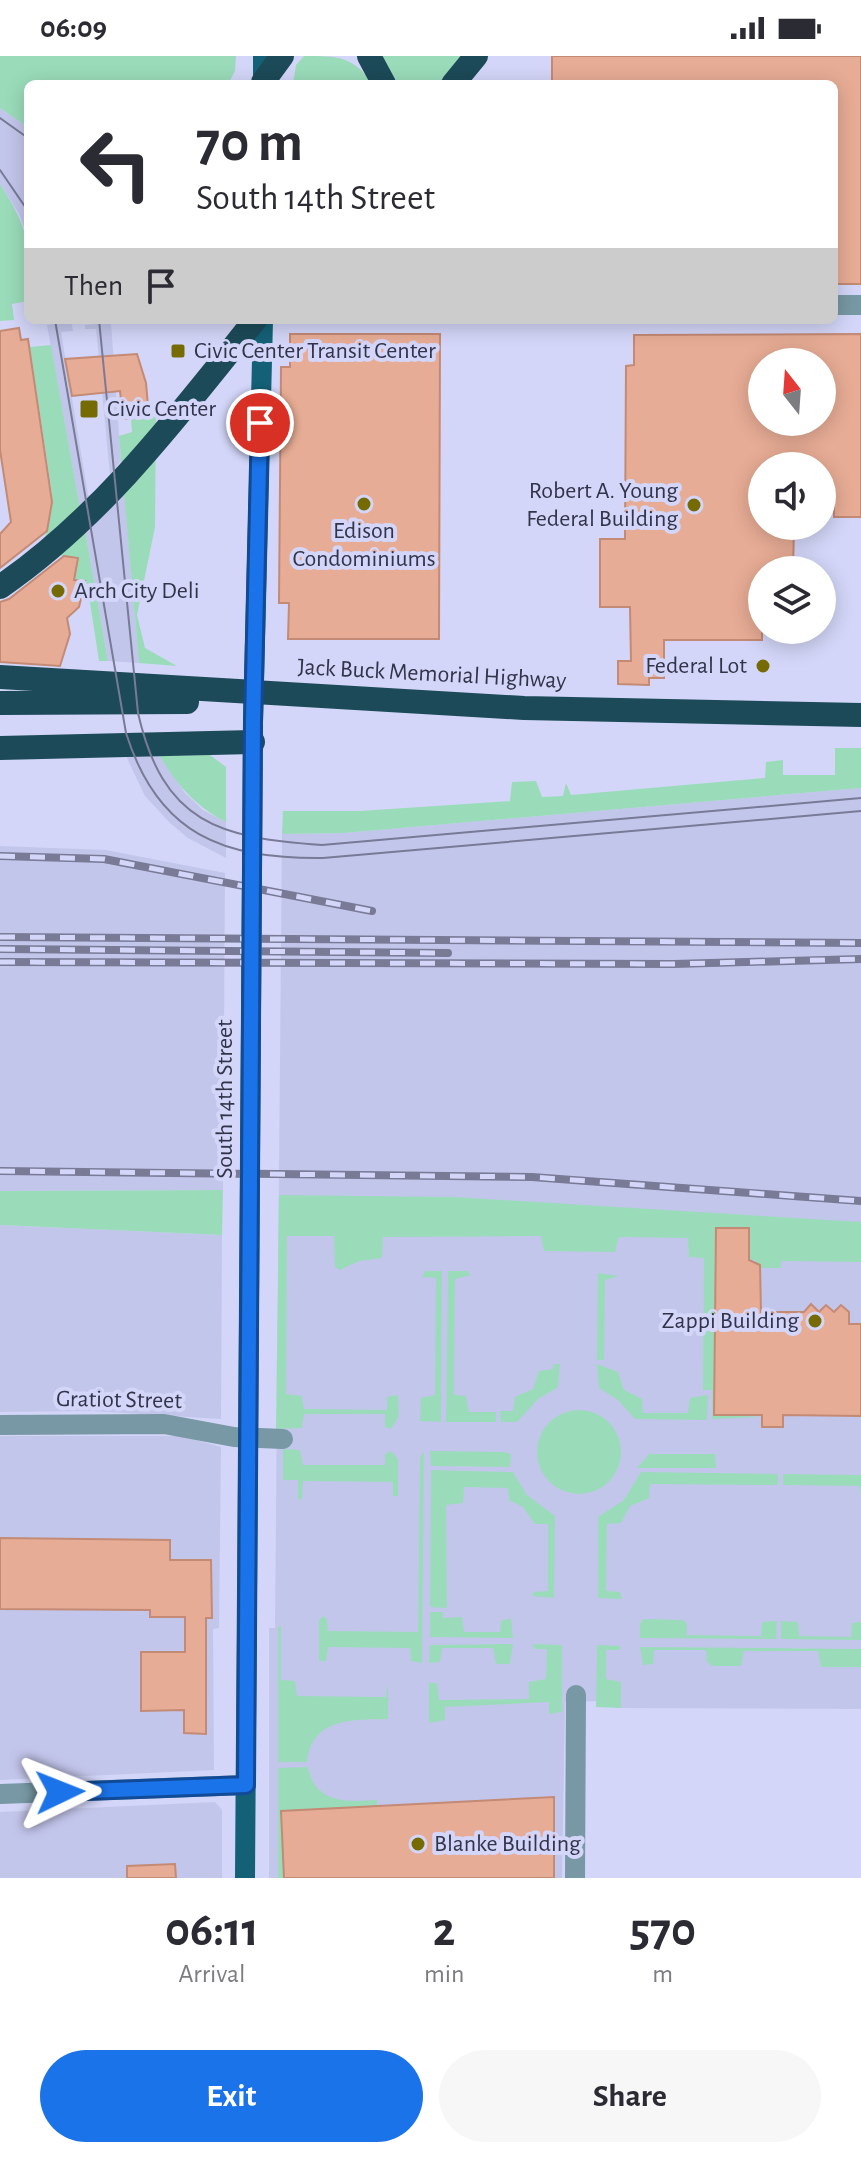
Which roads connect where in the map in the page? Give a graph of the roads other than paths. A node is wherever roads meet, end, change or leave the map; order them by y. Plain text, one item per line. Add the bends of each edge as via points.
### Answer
1 (263, 56) edge
2 (282, 56) edge
3 (369, 56) edge
4 (476, 56) edge
5 (263, 80) edge
6 (265, 80) edge
7 (382, 80) edge
8 (456, 80) edge
9 (838, 305) edge
10 (861, 305) edge
11 (252, 324) edge
12 (263, 324) edge
13 (0, 587) edge
14 (0, 677) edge
15 (0, 703) edge
16 (861, 704) edge
17 (791, 717) junction
18 (861, 717) edge
19 (253, 732) junction
20 (0, 748) edge
21 (0, 1425) edge
22 (283, 1439) dead end
23 (576, 1695) dead end
24 (246, 1785) junction
25 (0, 1794) edge
26 (245, 1878) edge
27 (575, 1878) edge

1 - 5 main road
2 - 6 highway
3 - 7 highway
4 - 8 highway
9 - 10 street
11 - 13 highway via 88,518
12 - 19 main road, South 14th Street
14 - 18 highway, Jack Buck Memorial Highway via 468,706
15 - 17 highway, Jack Buck Memorial Highway via 173,702
16 - 17 highway
17 - 18 highway, Jack Buck Memorial Highway
19 - 20 highway
19 - 24 main road, South 14th Street
21 - 22 street, Gratiot Street via 164,1424 234,1437
23 - 27 street
24 - 25 street
24 - 26 main road, South 14th Street

